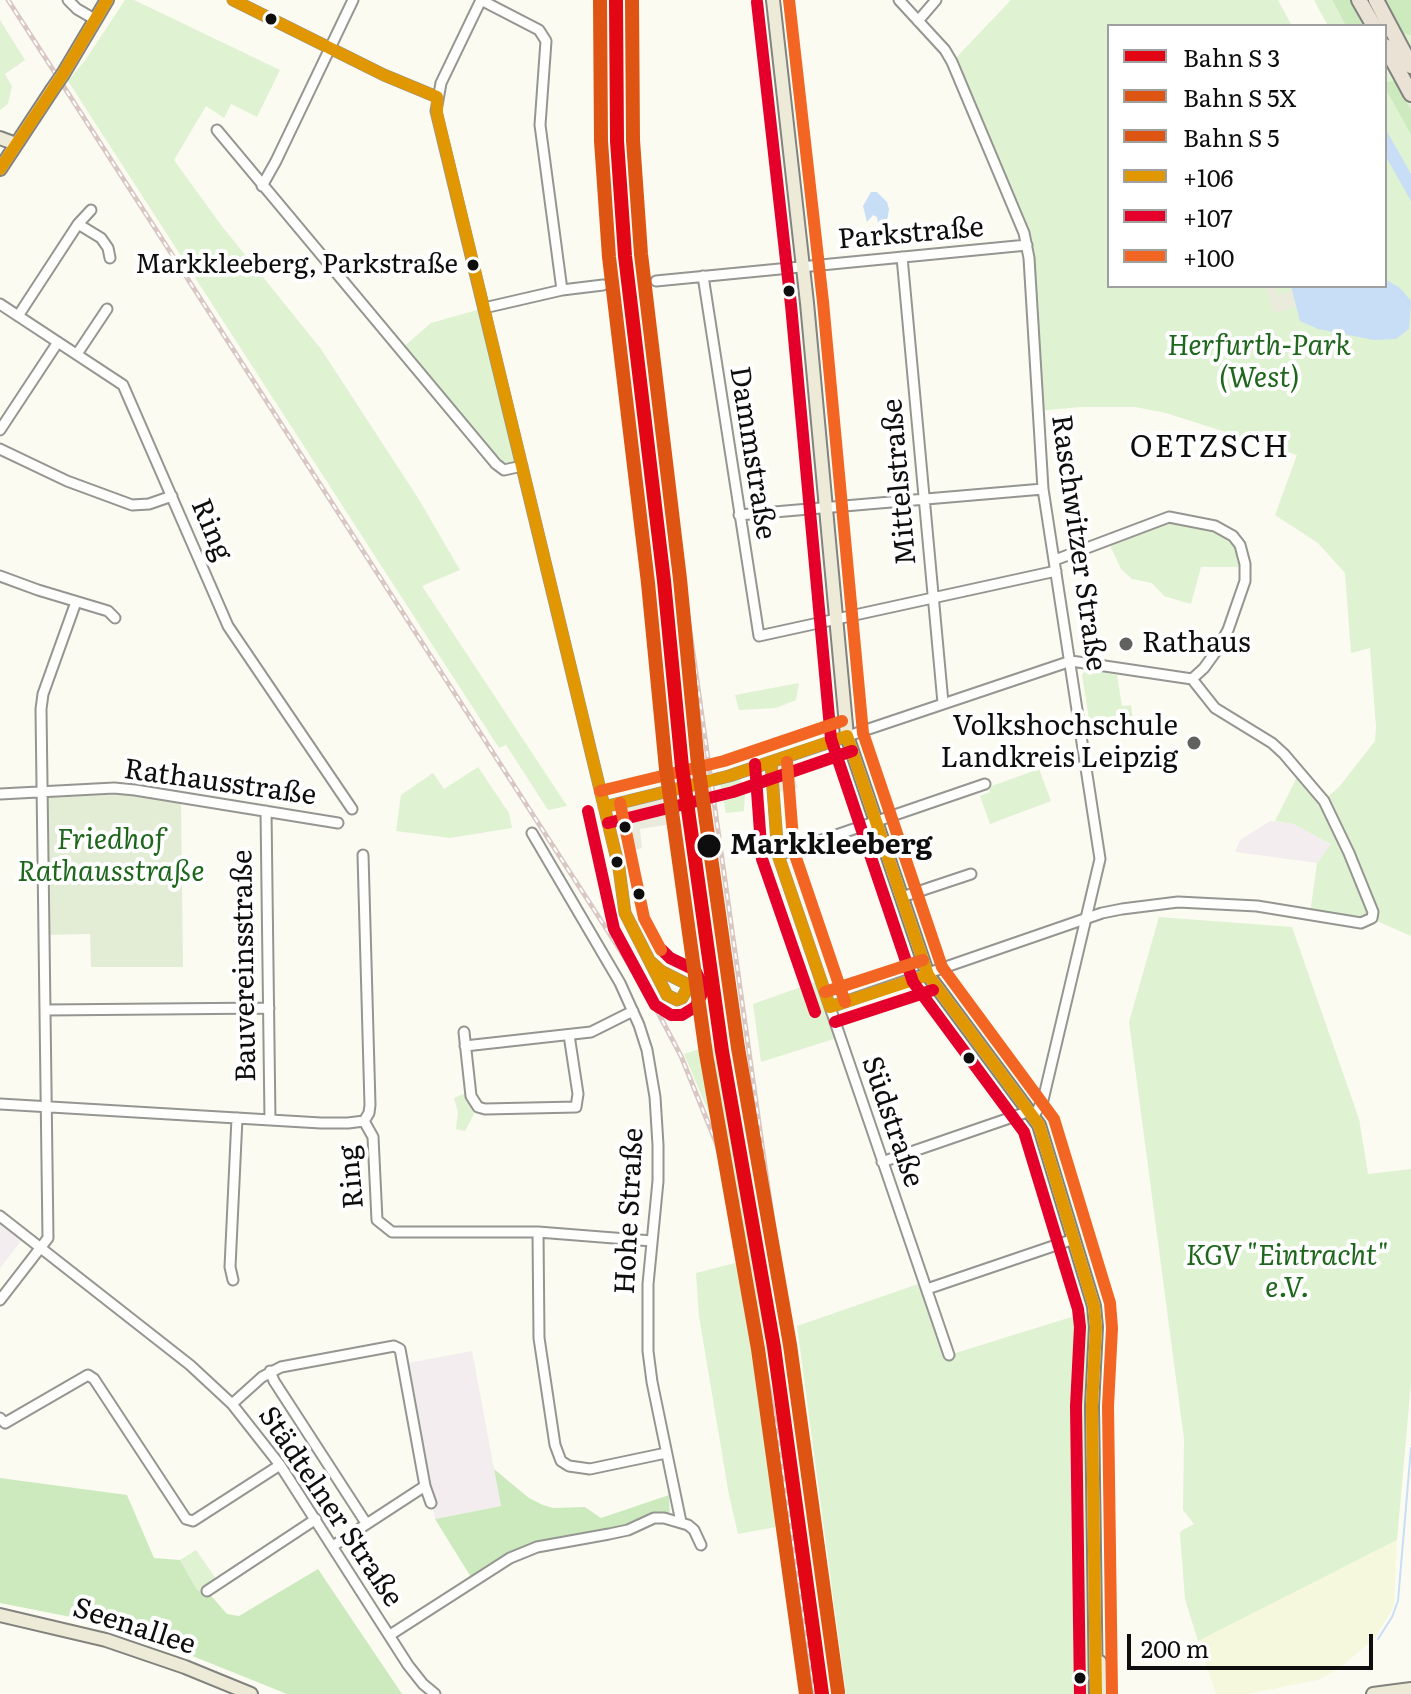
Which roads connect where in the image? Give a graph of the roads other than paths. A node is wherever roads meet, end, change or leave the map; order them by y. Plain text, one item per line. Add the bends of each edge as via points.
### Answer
1 (68, 0) edge
2 (107, 0) edge
3 (233, 0) edge
4 (353, 0) edge
5 (481, 0) edge
6 (773, 0) edge
7 (899, 0) edge
8 (936, 0) edge
9 (1359, 0) edge
10 (1376, 0) edge
11 (248, 3) edge
12 (96, 20) junction
13 (918, 21) junction
14 (1373, 24) edge
15 (1384, 24) edge
16 (1389, 40) edge
17 (330, 48) junction
18 (1411, 66) edge
19 (1411, 94) edge
20 (437, 97) junction
21 (217, 130) dead end
22 (0, 138) edge
23 (16, 144) junction
24 (0, 169) edge
25 (262, 186) junction
26 (91, 210) dead end
27 (78, 224) junction
28 (1027, 245) junction
29 (902, 257) junction
30 (110, 258) dead end
31 (802, 266) junction
32 (703, 276) junction
33 (656, 281) dead end
34 (603, 285) dead end
35 (562, 290) junction
36 (0, 304) edge
37 (484, 308) junction
38 (107, 309) dead end
39 (18, 316) junction
40 (58, 342) junction
41 (77, 354) junction
42 (0, 430) edge
43 (0, 449) edge
44 (522, 466) junction
45 (1043, 489) junction
46 (172, 496) junction
47 (924, 499) junction
48 (825, 509) junction
49 (739, 515) junction
50 (1055, 560) junction
51 (1056, 571) junction
52 (0, 576) edge
53 (933, 598) junction
54 (76, 602) junction
55 (115, 618) dead end
56 (835, 619) junction
57 (1071, 661) junction
58 (1192, 679) junction
59 (943, 703) junction
60 (847, 736) junction
61 (771, 763) junction
62 (985, 784) dead end
63 (42, 792) junction
64 (0, 794) edge
65 (604, 807) junction
66 (352, 809) dead end
67 (266, 811) junction
68 (877, 822) junction
69 (338, 823) dead end
70 (532, 833) dead end
71 (363, 855) dead end
72 (778, 855) junction
73 (971, 874) dead end
74 (902, 897) junction
75 (1087, 919) junction
76 (651, 962) dead end
77 (928, 975) junction
78 (830, 1007) junction
79 (269, 1008) junction
80 (46, 1010) junction
81 (633, 1011) junction
82 (464, 1032) dead end
83 (569, 1035) junction
84 (465, 1046) junction
85 (0, 1104) edge
86 (46, 1107) junction
87 (1032, 1114) junction
88 (237, 1118) junction
89 (270, 1120) junction
90 (364, 1121) junction
91 (882, 1162) junction
92 (0, 1216) edge
93 (538, 1232) junction
94 (1074, 1239) junction
95 (652, 1241) junction
96 (41, 1249) junction
97 (233, 1280) dead end
98 (927, 1289) junction
99 (0, 1300) edge
100 (949, 1355) dead end
101 (270, 1371) junction
102 (232, 1404) junction
103 (0, 1418) edge
104 (666, 1453) junction
105 (280, 1465) junction
106 (425, 1486) junction
107 (431, 1503) dead end
108 (316, 1519) junction
109 (681, 1522) junction
110 (366, 1523) junction
111 (701, 1545) dead end
112 (333, 1546) junction
113 (207, 1591) dead end
114 (0, 1615) edge
115 (390, 1635) junction
116 (1096, 1641) junction
117 (424, 1689) edge
118 (1407, 1689) edge
119 (251, 1694) edge
120 (435, 1694) edge
121 (1096, 1694) edge
122 (1107, 1694) edge
123 (1373, 1694) edge

1 - 12 street
2 - 12 main road
3 - 11 street
4 - 17 street
5 - 20 street
5 - 35 street via 539,30 546,41 540,125
6 - 31 main road
7 - 13 street, Raschwitzer Straße
8 - 13 street
9 - 14 highway
10 - 15 highway
11 - 17 street
12 - 23 main road, bridge
13 - 28 street, Raschwitzer Straße via 952,62
16 - 18 highway
16 - 19 highway
17 - 20 street
17 - 25 street
20 - 37 street
21 - 25 street
22 - 23 main road
23 - 24 main road
25 - 44 street via 498,466
26 - 27 street
27 - 30 street via 101,238
27 - 39 street
28 - 29 street, Parkstraße
28 - 45 street, Raschwitzer Straße
29 - 31 street, Parkstraße
29 - 47 street, Mittelstraße
31 - 32 street, Parkstraße
31 - 48 main road
32 - 33 street, Parkstraße
32 - 49 street, Dammstraße
34 - 35 street
35 - 37 street
36 - 39 street, Ring
37 - 44 street
38 - 41 street
39 - 40 street, Ring
40 - 41 street, Ring
40 - 42 street
41 - 46 street, Ring via 123,385
43 - 46 street via 132,505
44 - 65 street
45 - 47 street
45 - 50 street, Raschwitzer Straße
46 - 66 street, Ring via 228,626
47 - 48 street
47 - 53 street, Mittelstraße
48 - 49 street
48 - 56 main road
49 - 56 street, Dammstraße via 759,636
50 - 51 street, Raschwitzer Straße
50 - 58 street via 1169,517 1215,526 1233,536 1240,545 1245,581 1228,630
51 - 53 street
51 - 57 street, Raschwitzer Straße
52 - 54 street
53 - 56 street
53 - 59 street, Mittelstraße
54 - 55 street
54 - 63 street via 43,694
56 - 60 main road
57 - 58 street
57 - 59 street
57 - 75 street, Raschwitzer Straße via 1100,859
58 - 75 street via 1215,708 1284,754 1324,801 1372,918 1361,923 1257,906 1178,902
59 - 60 street
60 - 61 street
60 - 68 main road
61 - 65 street
61 - 72 street, Südstraße
62 - 68 street
63 - 64 street, Rathausstraße
63 - 67 street, Rathausstraße via 135,790
63 - 80 street
65 - 76 street via 625,913
67 - 69 street, Rathausstraße
67 - 79 street, Bauvereinsstraße
68 - 72 street
68 - 74 main road
70 - 81 street, Hohe Straße
71 - 90 street, Ring via 370,1096
72 - 78 street, Südstraße
73 - 74 street
74 - 77 main road
75 - 77 street
75 - 87 street, Raschwitzer Straße via 1043,1100
77 - 78 street
77 - 87 main road
78 - 91 street, Südstraße
79 - 80 street
79 - 89 street, Bauvereinsstraße
80 - 86 street
81 - 83 street via 591,1032
81 - 95 street, Hohe Straße via 647,1050 657,1119
82 - 84 street
83 - 84 street
83 - 84 street via 578,1100 569,1108 478,1107 471,1096
85 - 86 street
86 - 88 street
86 - 96 street via 48,1238
87 - 91 street
87 - 94 main road via 1049,1152
88 - 89 street
88 - 97 street
89 - 90 street
90 - 93 street, Ring via 373,1137 377,1220 392,1232
91 - 98 street, Südstraße
92 - 96 street, Städtelner Straße
93 - 95 street, Ring
93 - 104 street via 539,1338 561,1461 590,1469
94 - 98 street
94 - 116 main road via 1095,1317
95 - 104 street, Hohe Straße via 648,1351
96 - 99 street
96 - 102 street, Städtelner Straße
98 - 100 street, Südstraße
101 - 102 street
101 - 106 street via 400,1349
101 - 110 street
102 - 105 street, Städtelner Straße
103 - 105 street via 5,1423 88,1375 186,1519 193,1521
104 - 109 street, Hohe Straße
105 - 108 street, Städtelner Straße
106 - 107 street
106 - 110 street
108 - 112 street, Städtelner Straße
108 - 113 street
109 - 111 street via 694,1530
109 - 115 street via 654,1518 619,1532 525,1550
110 - 112 street
112 - 115 street, Städtelner Straße
114 - 119 main road, Seenallee via 106,1640
115 - 117 street, Städtelner Straße
116 - 121 main road
116 - 122 main road
117 - 120 street, Städtelner Straße
118 - 123 main road

